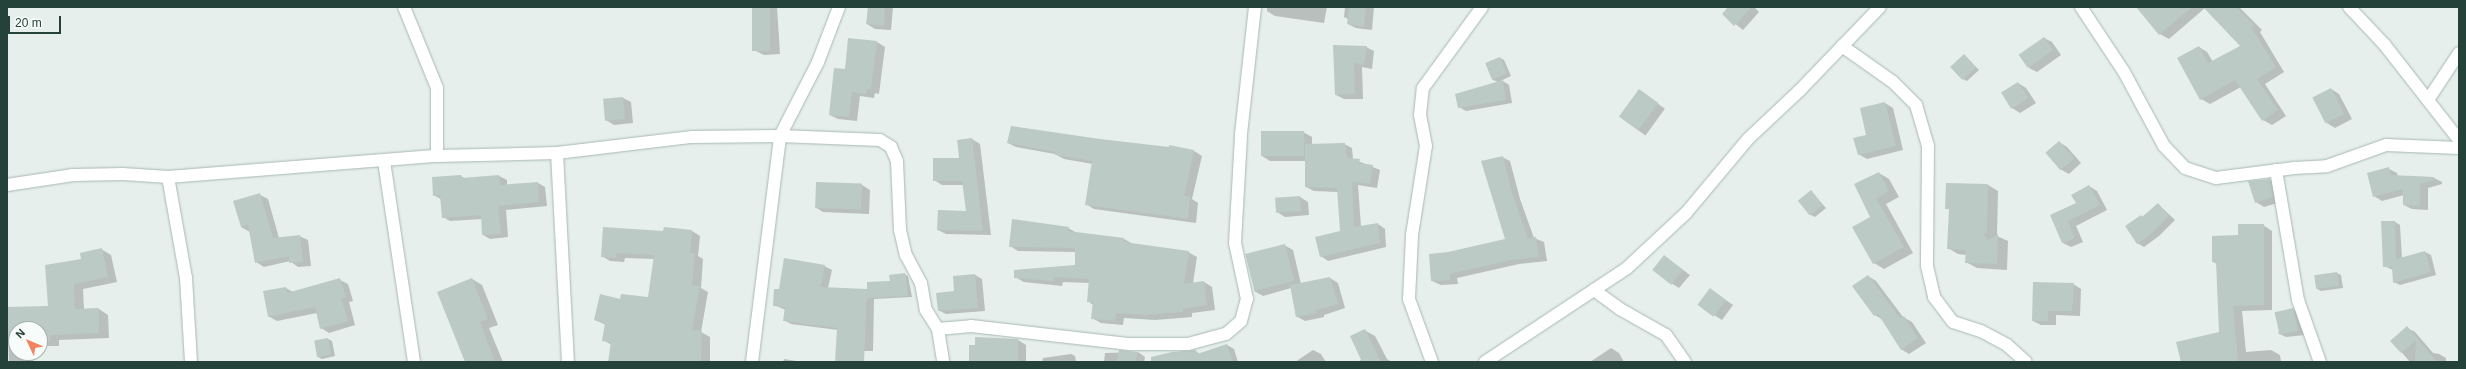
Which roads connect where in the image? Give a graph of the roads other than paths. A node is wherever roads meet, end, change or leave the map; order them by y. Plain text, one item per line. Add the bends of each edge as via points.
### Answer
1 (404, 7) edge
2 (839, 7) edge
3 (1256, 7) edge
4 (1482, 7) edge
5 (1880, 7) edge
6 (2080, 7) edge
7 (2349, 7) edge
8 (1842, 46) junction
9 (2459, 53) edge
10 (2428, 100) junction
11 (780, 136) junction
12 (2459, 140) edge
13 (2459, 148) edge
14 (558, 153) junction
15 (437, 156) junction
16 (384, 161) junction
17 (2276, 170) junction
18 (168, 177) junction
19 (7, 185) edge
20 (1594, 290) junction
21 (938, 329) junction
22 (191, 362) edge
23 (414, 362) edge
24 (568, 362) edge
25 (752, 362) edge
26 (943, 362) edge
27 (1432, 362) edge
28 (1485, 362) edge
29 (1685, 362) edge
30 (2026, 362) edge
31 (2320, 362) edge

1 - 15 street via 437,88
2 - 11 street via 818,62
3 - 21 street via 1241,134 1235,243 1247,300 1241,321 1226,334 1188,344 1130,344 971,326
4 - 27 street via 1423,88 1420,115 1426,146 1412,235 1409,298
5 - 8 street
6 - 17 street via 2124,72 2164,146 2185,168 2216,178
7 - 10 street via 2384,44
8 - 20 street via 1748,139 1686,213 1627,268
8 - 30 street via 1893,82 1916,105 1928,146 1927,266 1934,297 1953,322 1981,331 2007,345
9 - 10 street
10 - 12 street
11 - 14 street via 692,137
11 - 21 street via 880,140 891,147 897,160 900,230 906,255 921,283 926,310
11 - 25 street
13 - 17 street via 2386,145 2327,166
14 - 15 street
14 - 24 street
15 - 16 street
16 - 18 street
16 - 23 street
17 - 31 street via 2298,300
18 - 19 street via 123,174 73,175
18 - 22 street via 186,278
20 - 28 street
20 - 29 street via 1620,309 1666,335
21 - 26 street

